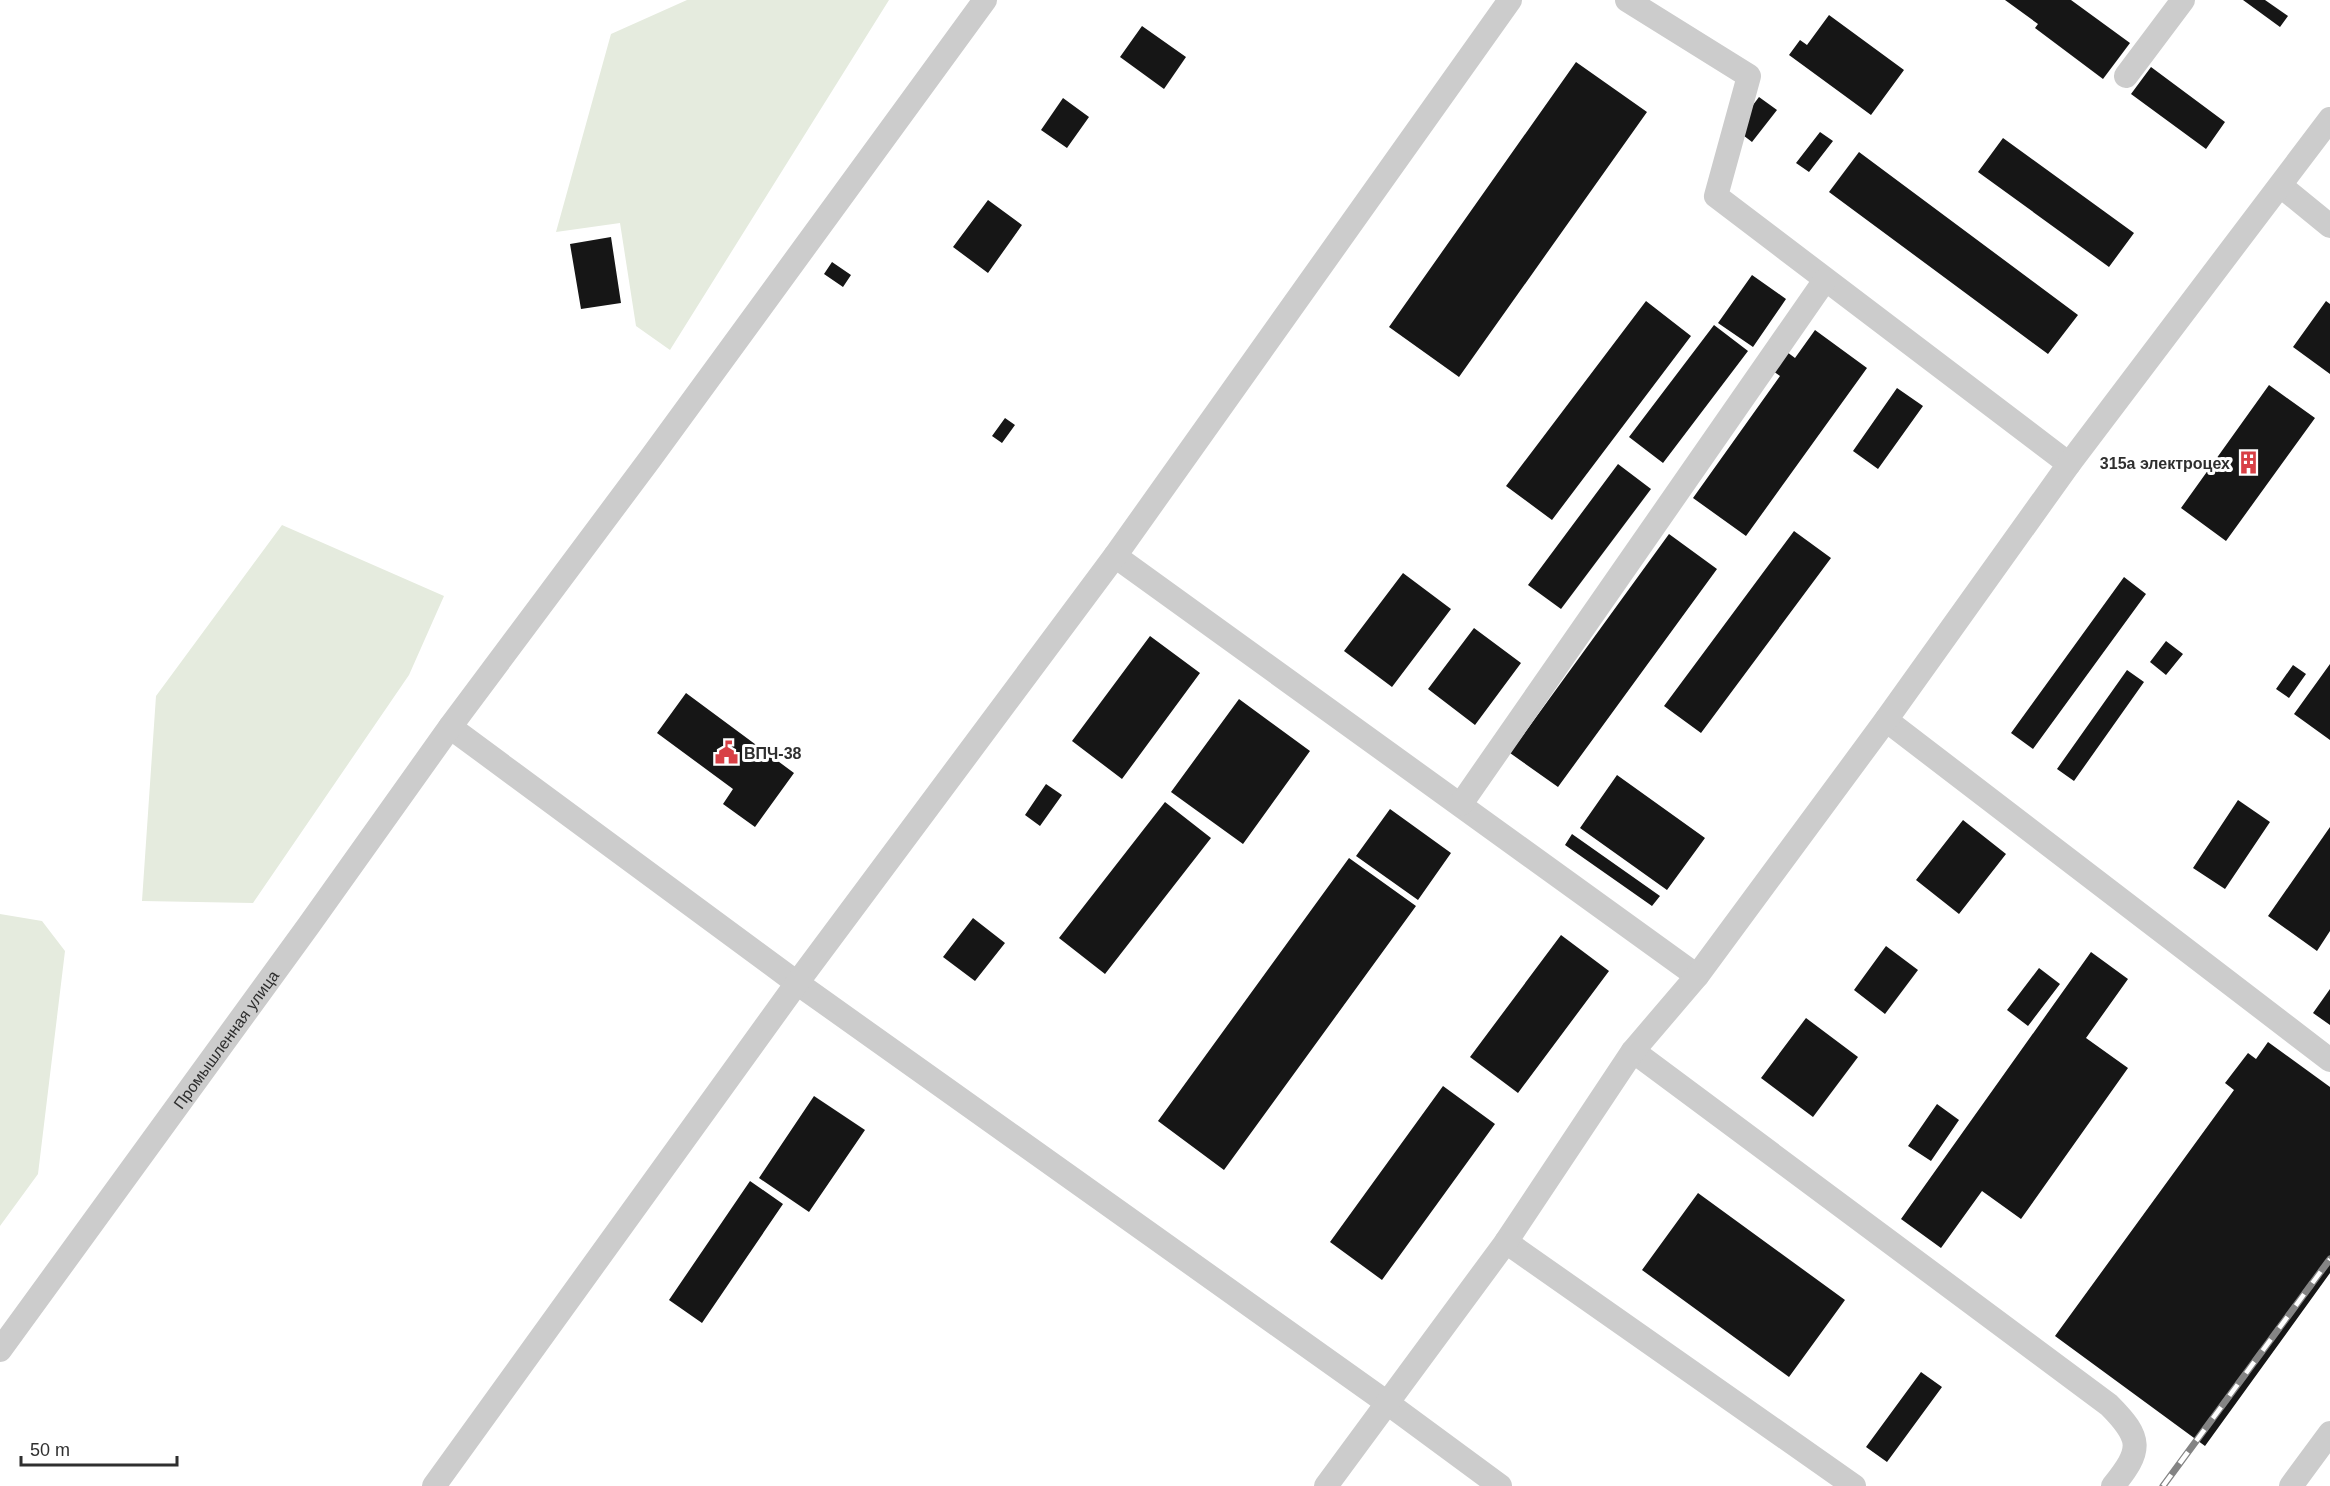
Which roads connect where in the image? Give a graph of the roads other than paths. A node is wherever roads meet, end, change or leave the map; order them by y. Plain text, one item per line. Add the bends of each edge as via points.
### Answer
1 (985, 0) edge
2 (1510, 0) edge
3 (1627, 0) edge
4 (2183, 0) edge
5 (2126, 76) dead end
6 (2330, 119) edge
7 (2281, 186) junction
8 (2330, 226) edge
9 (1825, 280) junction
10 (2069, 464) junction
11 (1115, 556) junction
12 (1886, 720) junction
13 (450, 727) junction
14 (1461, 804) junction
15 (1696, 976) junction
16 (798, 983) junction
17 (1633, 1051) junction
18 (2330, 1060) edge
19 (1506, 1242) junction
20 (0, 1350) edge
21 (1386, 1402) junction
22 (2330, 1433) edge
23 (434, 1486) edge
24 (1326, 1486) edge
25 (1500, 1486) edge
26 (1854, 1486) edge
27 (2113, 1486) edge
28 (2291, 1486) edge

1 - 13 street, Промышленная улица
2 - 11 street
3 - 9 street via 1749,76 1716,196
4 - 5 street
6 - 7 street
7 - 8 street
7 - 10 street
9 - 10 street
9 - 14 street
10 - 12 street
11 - 14 street
11 - 16 street
12 - 15 street
12 - 18 street
13 - 16 street
13 - 20 street, Промышленная улица
14 - 15 street
15 - 17 street
16 - 21 street
16 - 23 street
17 - 19 street
17 - 27 street via 2109,1405 2134,1437 2135,1452
19 - 21 street
19 - 26 street
21 - 24 street
21 - 25 street
22 - 28 street

